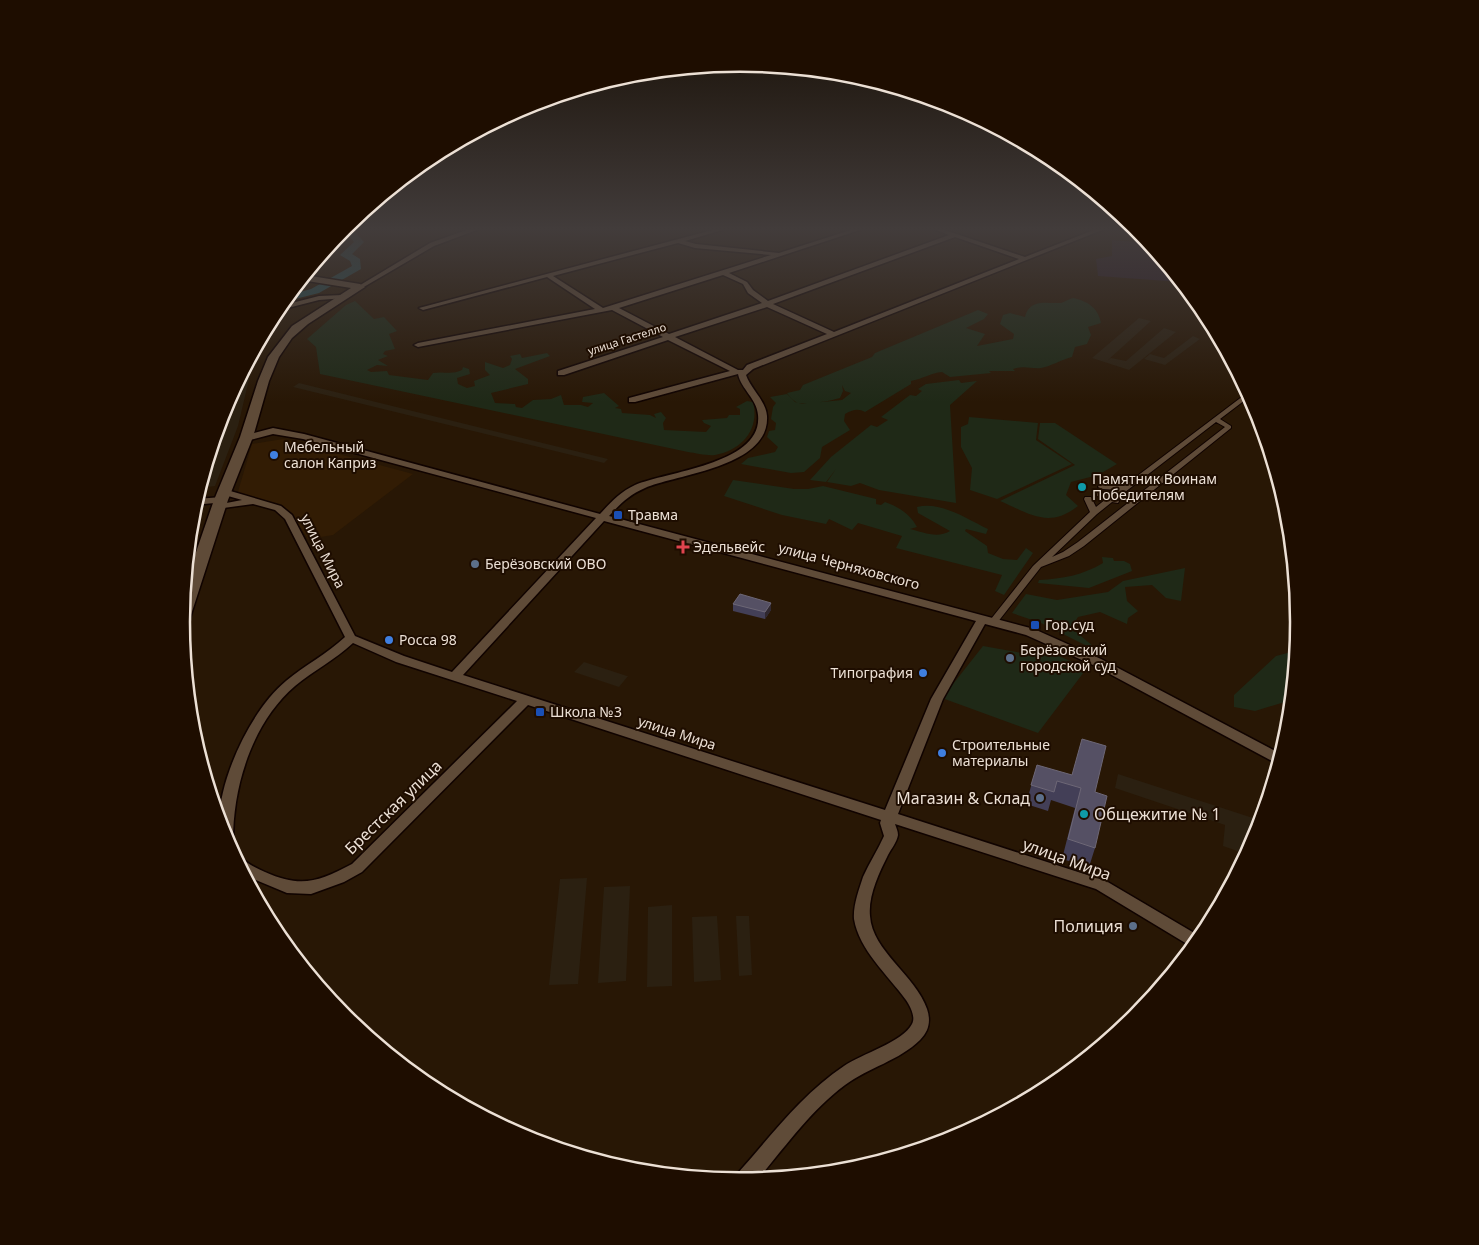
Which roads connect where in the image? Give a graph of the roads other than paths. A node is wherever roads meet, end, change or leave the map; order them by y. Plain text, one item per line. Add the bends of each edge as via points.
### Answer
1 (355, 286) edge
2 (504, 286) edge
3 (565, 286) edge
4 (682, 286) edge
5 (746, 286) edge
6 (816, 286) edge
7 (956, 286) edge
8 (343, 297) junction
9 (767, 304) junction
10 (291, 305) edge
11 (423, 308) dead end
12 (613, 308) junction
13 (600, 309) junction
14 (833, 334) junction
15 (670, 337) junction
16 (418, 344) dead end
17 (740, 372) junction
18 (560, 373) dead end
19 (632, 400) dead end
20 (1242, 400) edge
21 (251, 420) junction
22 (1217, 420) junction
23 (273, 431) junction
24 (1198, 434) junction
25 (246, 438) junction
26 (1178, 450) junction
27 (1196, 453) junction
28 (1186, 462) junction
29 (1157, 464) junction
30 (1124, 488) junction
31 (1101, 491) joint
32 (1088, 498) dead end
33 (222, 500) junction
34 (1113, 500) junction
35 (203, 501) edge
36 (1094, 512) junction
37 (603, 516) junction
38 (1058, 544) junction
39 (1081, 544) junction
40 (1036, 568) junction
41 (191, 592) edge
42 (989, 619) junction
43 (351, 638) junction
44 (455, 676) junction
45 (526, 700) junction
46 (1273, 756) edge
47 (890, 817) junction
48 (226, 819) edge
49 (248, 871) edge
50 (1190, 938) edge
51 (752, 1172) edge

1 - 8 main road
2 - 11 street
3 - 13 street
4 - 12 street
5 - 9 street via 749,292
6 - 9 street, улица Гастелло
7 - 14 street
8 - 10 street via 319,298
8 - 21 main road via 317,312 288,336 268,372
9 - 14 street
9 - 15 street, улица Гастелло
12 - 13 street
12 - 15 street
13 - 16 street
14 - 17 street
15 - 17 street
15 - 18 street, улица Гастелло
17 - 19 street
17 - 37 street via 759,402 763,415 763,426 757,439 731,458 646,484 622,496
20 - 22 street
21 - 23 street, улица Черняховского
21 - 25 main road
22 - 24 street
22 - 27 street via 1229,427
23 - 25 street, улица Черняховского
23 - 37 street, улица Черняховского
24 - 26 street
24 - 27 street
25 - 33 main road
26 - 27 street
26 - 29 street
27 - 28 street
28 - 29 street
28 - 39 street
29 - 30 street
30 - 31 street
30 - 34 street
31 - 34 street
32 - 36 street
33 - 35 street, улица Мира
33 - 41 main road
33 - 43 street, улица Мира via 257,501 278,508 289,517
34 - 36 street
36 - 38 street
37 - 42 street, улица Черняховского
37 - 44 street
38 - 39 street
38 - 40 street
39 - 40 street
40 - 42 street
42 - 46 street, улица Черняховского via 1061,644
42 - 47 street via 937,699
43 - 44 street, улица Мира via 400,659
43 - 48 street via 341,649 289,685 264,714 235,775
44 - 45 street, улица Мира
45 - 47 street, улица Мира
45 - 49 street, Брестская улица via 357,868 316,888 298,890 278,885
47 - 50 street, улица Мира via 1101,885
47 - 51 street via 887,822 890,838 866,894 862,919 880,953 912,996 922,1018 922,1026 914,1037 834,1082

